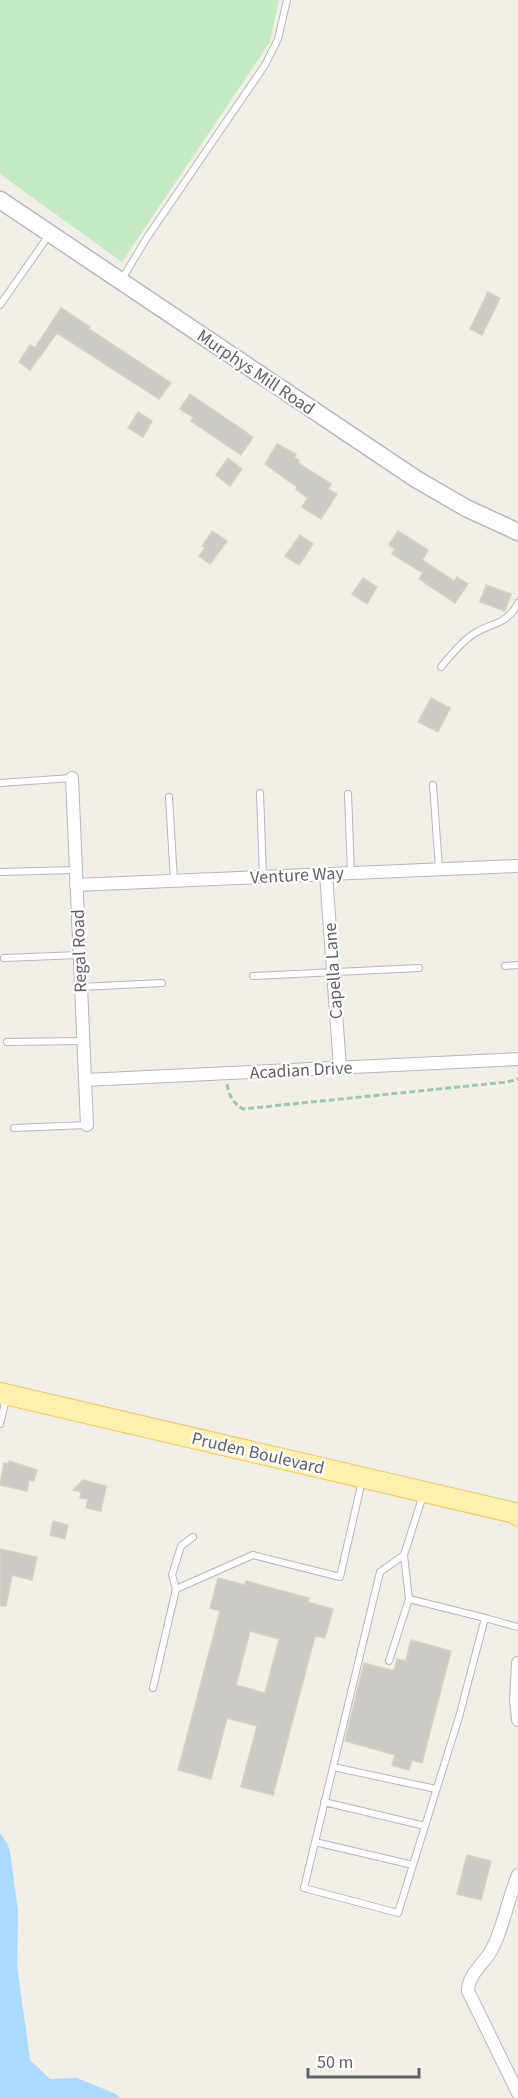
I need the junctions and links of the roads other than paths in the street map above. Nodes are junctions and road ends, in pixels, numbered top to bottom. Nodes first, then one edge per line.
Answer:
1 (286, 0) edge
2 (0, 200) edge
3 (50, 234) junction
4 (120, 281) junction
5 (0, 305) edge
6 (518, 532) edge
7 (518, 603) edge
8 (441, 668) dead end
9 (72, 778) joint
10 (0, 783) edge
11 (433, 785) dead end
12 (260, 793) dead end
13 (348, 794) dead end
14 (169, 797) dead end
15 (518, 866) edge
16 (439, 869) junction
17 (76, 870) junction
18 (0, 872) edge
19 (351, 873) junction
20 (326, 874) junction
21 (263, 877) junction
22 (174, 881) junction
23 (76, 885) junction
24 (79, 955) junction
25 (4, 958) dead end
26 (518, 965) edge
27 (505, 966) dead end
28 (419, 968) dead end
29 (333, 972) junction
30 (253, 976) dead end
31 (162, 983) dead end
32 (81, 987) junction
33 (83, 1041) junction
34 (7, 1042) dead end
35 (518, 1059) edge
36 (340, 1068) junction
37 (85, 1080) junction
38 (87, 1125) joint
39 (14, 1128) dead end
40 (4, 1394) edge
41 (0, 1424) edge
42 (363, 1477) junction
43 (424, 1491) junction
44 (517, 1514) edge
45 (193, 1537) dead end
46 (404, 1555) junction
47 (176, 1589) junction
48 (409, 1599) junction
49 (485, 1618) junction
50 (518, 1627) edge
51 (389, 1661) dead end
52 (518, 1663) edge
53 (153, 1688) dead end
54 (518, 1720) edge
55 (333, 1767) junction
56 (436, 1789) junction
57 (324, 1802) junction
58 (425, 1827) junction
59 (315, 1842) junction
60 (413, 1865) junction
61 (517, 1881) edge
62 (518, 2093) edge

1 - 4 lane
2 - 3 street, Murphys Mill Road
3 - 4 street, Murphys Mill Road
3 - 5 lane
4 - 6 street, Murphys Mill Road
7 - 8 lane
9 - 10 lane
9 - 17 street, Regal Road
11 - 16 lane
12 - 21 lane
13 - 19 lane
14 - 22 lane
15 - 16 street, Venture Way
16 - 19 street, Venture Way
17 - 18 lane
17 - 23 street, Regal Road
19 - 20 street, Venture Way
20 - 21 street, Venture Way
20 - 29 street, Capella Lane
21 - 22 street, Venture Way
22 - 23 street, Venture Way
23 - 24 street, Regal Road
24 - 25 lane
24 - 32 street, Regal Road
26 - 27 lane
28 - 29 lane
29 - 30 lane
29 - 36 street, Capella Lane
31 - 32 lane
32 - 33 street, Regal Road
33 - 34 lane
33 - 37 street, Regal Road
35 - 36 street, Acadian Drive
36 - 37 street, Acadian Drive
37 - 38 street, Regal Road
38 - 39 lane
40 - 41 lane
40 - 42 main road, Pruden Boulevard
42 - 43 main road, Pruden Boulevard
42 - 47 lane
43 - 44 main road, Pruden Boulevard
43 - 46 lane
45 - 47 lane
46 - 48 lane
46 - 55 lane
47 - 53 lane
48 - 49 lane
48 - 51 lane
49 - 50 lane
49 - 56 lane
52 - 54 street
55 - 56 lane
55 - 57 lane
56 - 58 lane
57 - 58 lane
57 - 59 lane
58 - 60 lane
59 - 60 lane
59 - 60 lane
61 - 62 street

